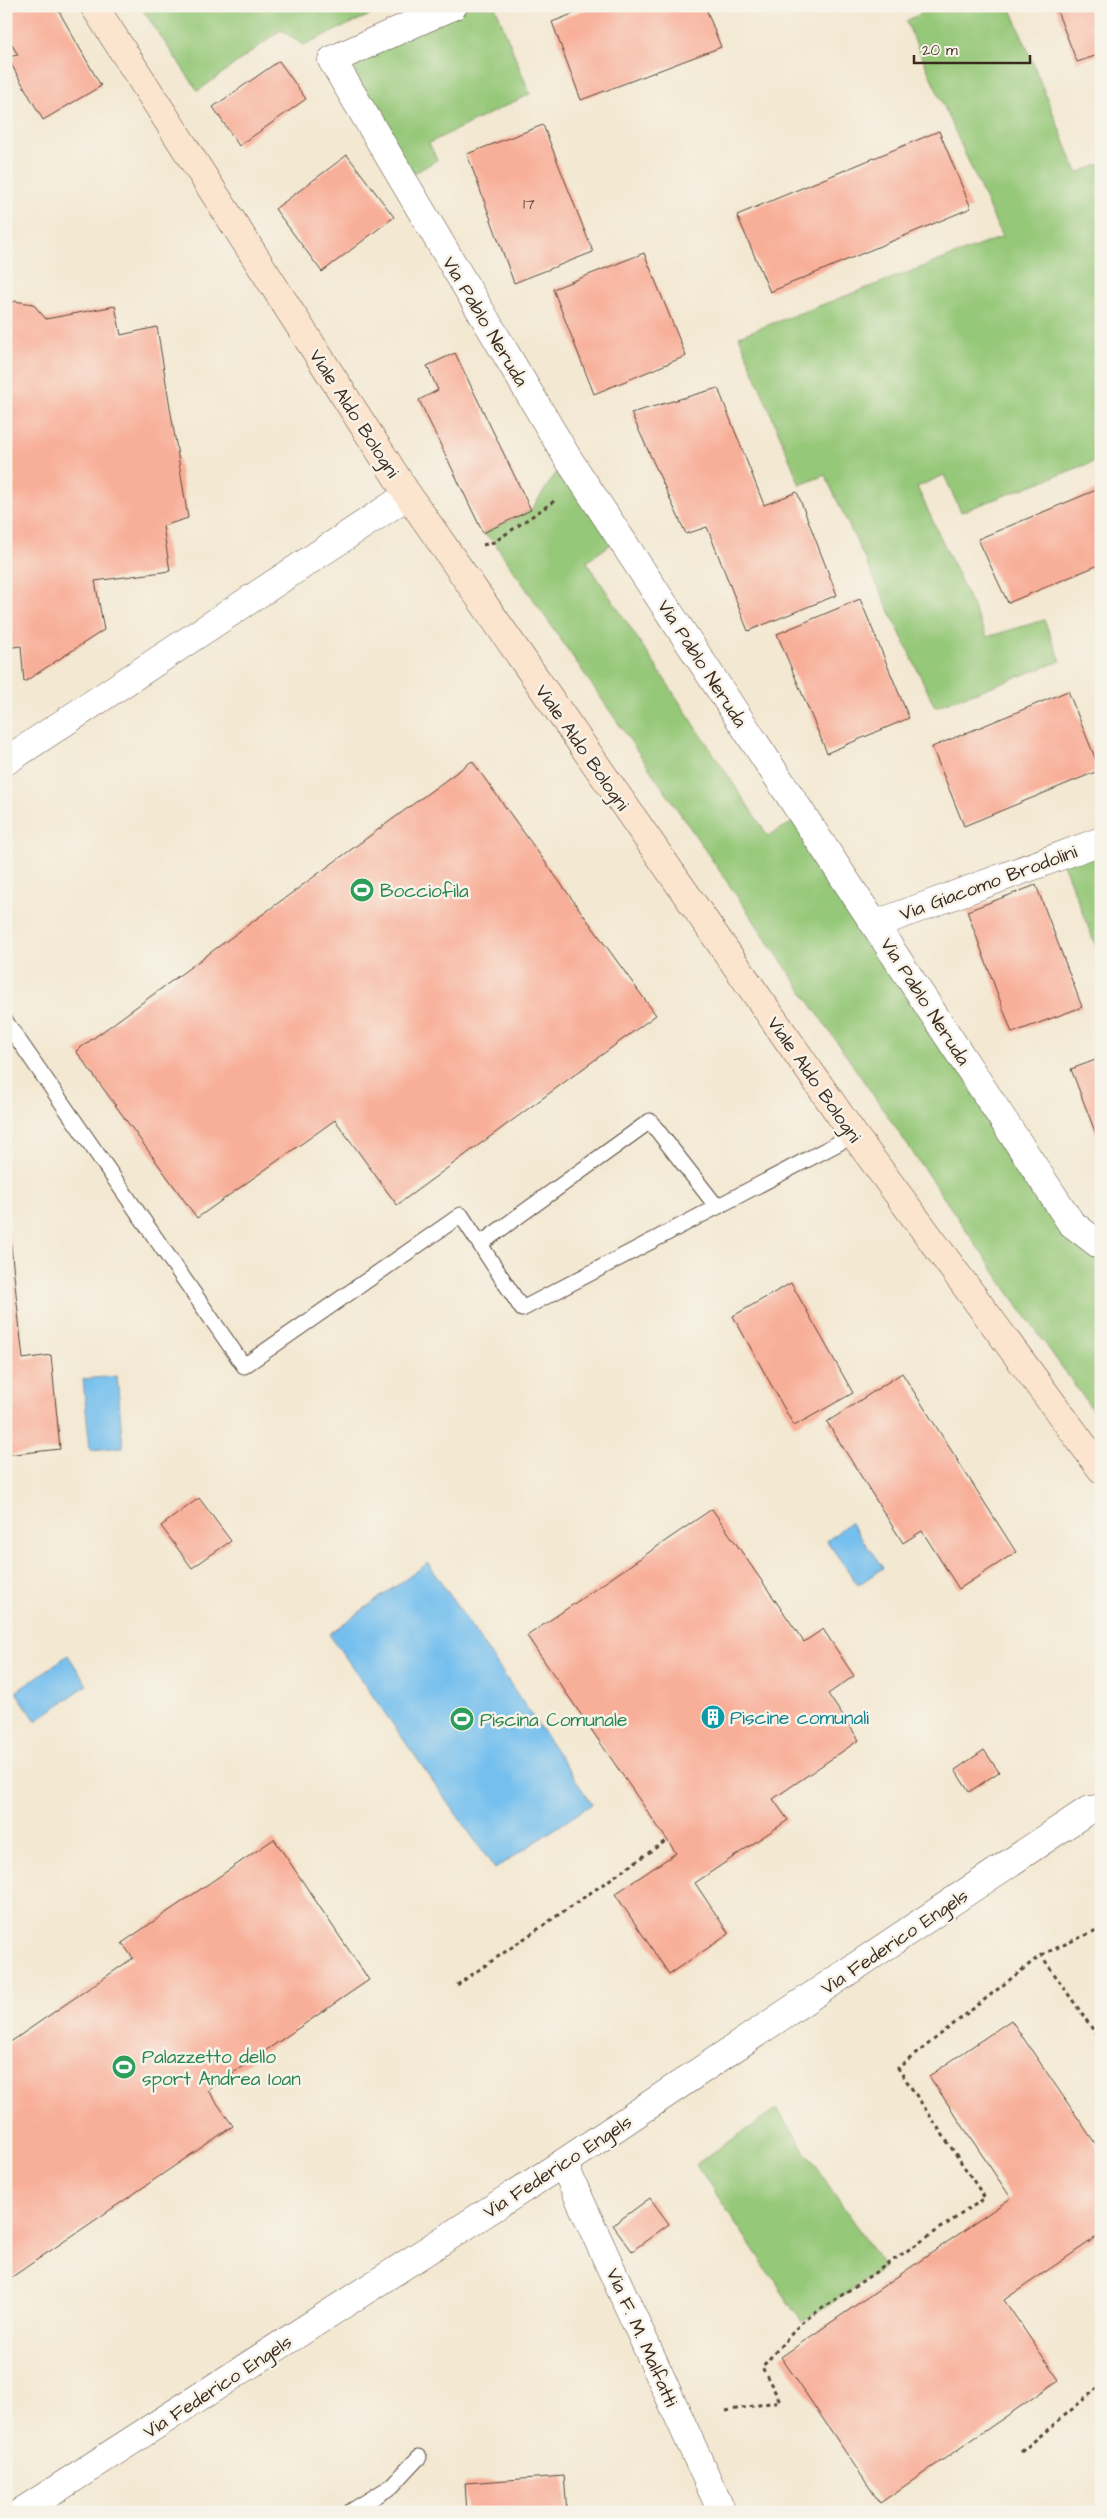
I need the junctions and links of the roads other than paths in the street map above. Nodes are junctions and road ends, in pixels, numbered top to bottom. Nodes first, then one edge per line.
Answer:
1 (94, 6) edge
2 (453, 6) edge
3 (408, 496) junction
4 (6, 762) edge
5 (1101, 841) edge
6 (876, 924) junction
7 (6, 1022) edge
8 (854, 1135) junction
9 (717, 1207) junction
10 (480, 1244) junction
11 (1101, 1246) edge
12 (1101, 1469) edge
13 (1101, 1787) edge
14 (1094, 1810) edge
15 (564, 2163) junction
16 (419, 2457) dead end
17 (21, 2512) edge
18 (350, 2512) edge
19 (722, 2512) edge

1 - 3 main road, Viale Aldo Bologni
2 - 6 street, Via Pablo Neruda
3 - 4 street
3 - 8 main road, Viale Aldo Bologni
5 - 6 street, Via Giacomo Brodolini
6 - 11 street, Via Pablo Neruda
7 - 10 lane
8 - 9 lane
8 - 12 main road, Viale Aldo Bologni
9 - 10 lane
9 - 10 lane
13 - 14 street, Via Federico Engels
14 - 15 street, Via Federico Engels
15 - 17 street, Via Federico Engels
15 - 19 street, Via F. M. Malfatti
16 - 18 lane

